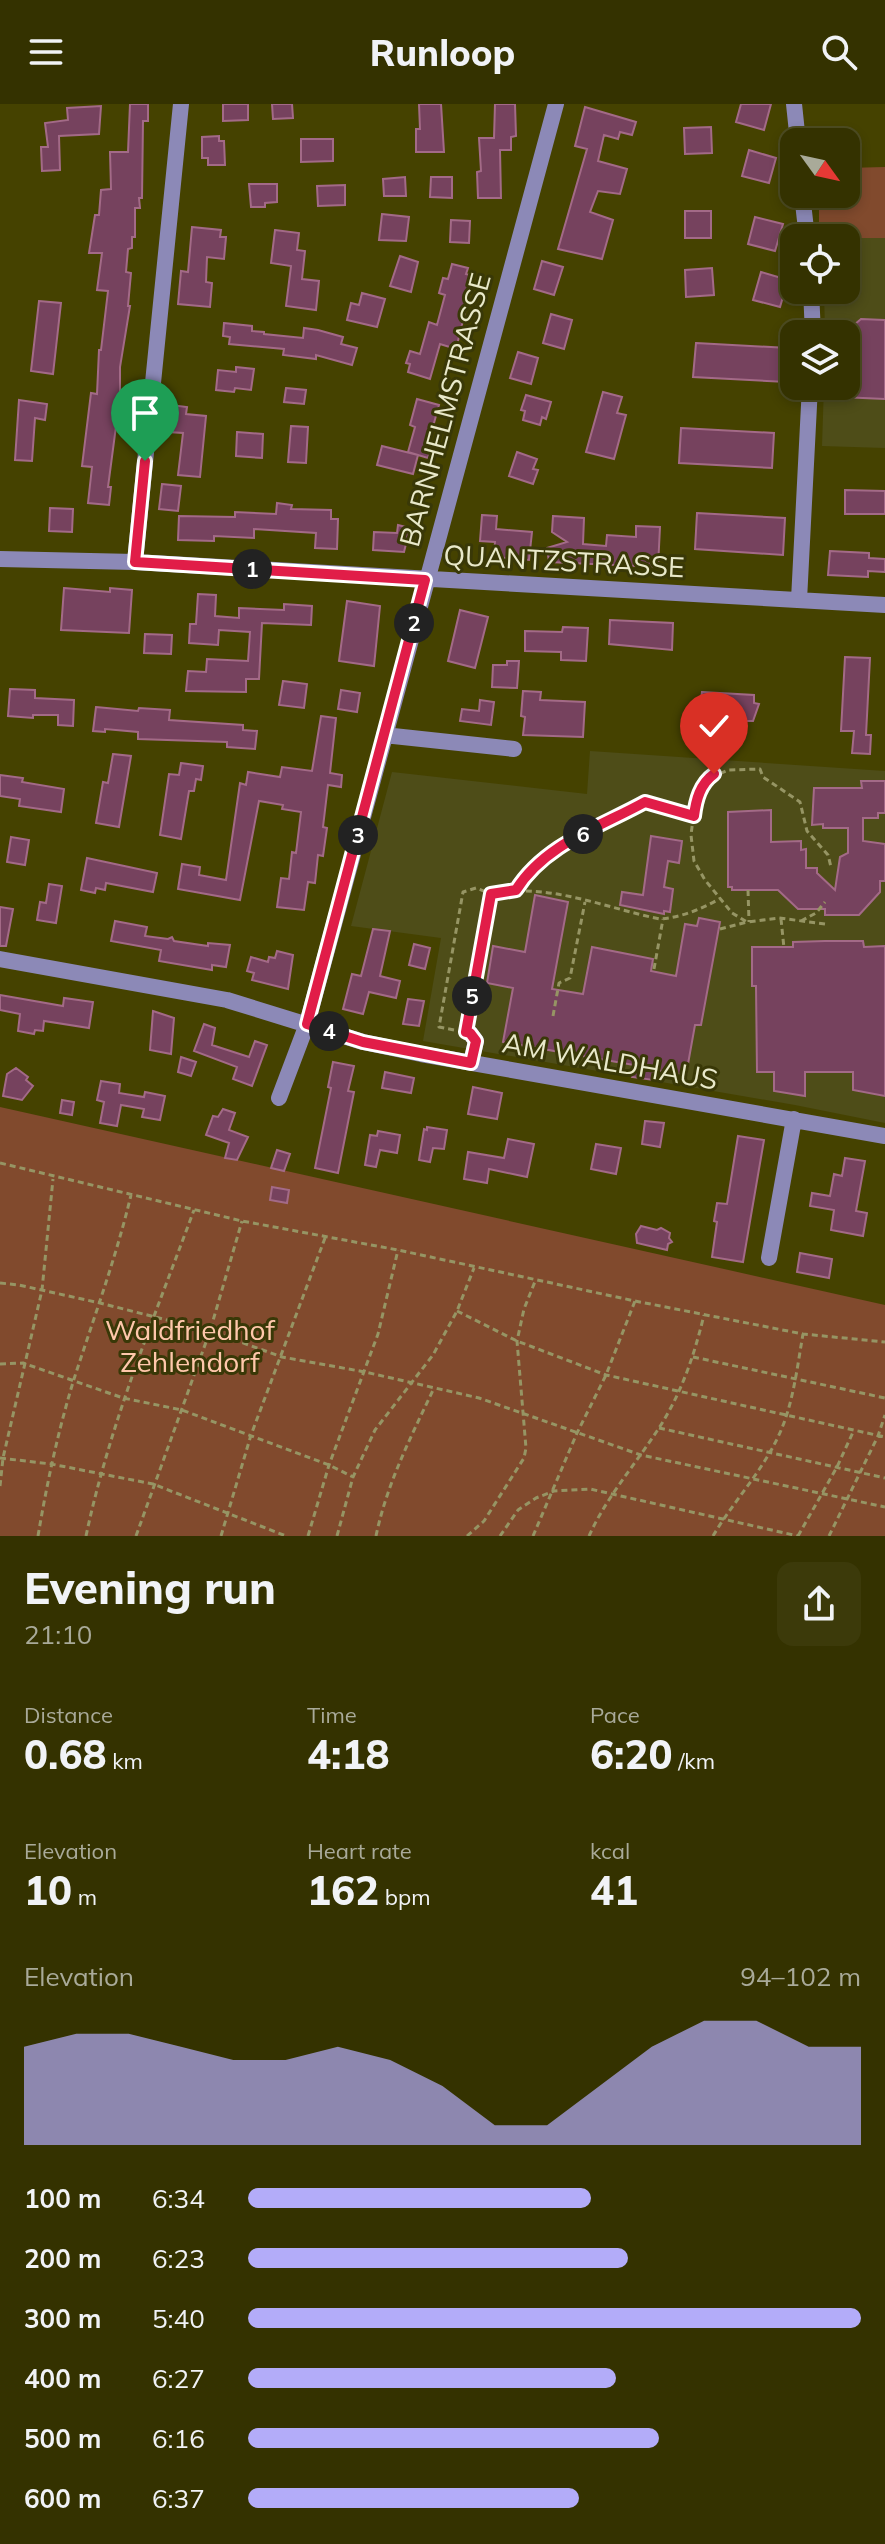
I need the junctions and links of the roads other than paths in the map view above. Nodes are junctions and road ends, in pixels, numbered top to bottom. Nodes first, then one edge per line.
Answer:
1 (181, 104) edge
2 (556, 104) edge
3 (794, 104) edge
4 (797, 128) edge
5 (809, 400) edge
6 (0, 559) edge
7 (135, 562) junction
8 (425, 580) junction
9 (799, 600) junction
10 (885, 605) edge
11 (384, 735) junction
12 (514, 749) dead end
13 (0, 959) edge
14 (307, 1024) junction
15 (468, 1032) road end
16 (471, 1063) junction
17 (279, 1098) dead end
18 (794, 1119) junction
19 (885, 1136) edge
20 (769, 1258) dead end

1 - 7 street
2 - 8 street, BARNHELMSTRASSE
3 - 4 street
5 - 9 street
6 - 7 street, QUANTZSTRASSE
7 - 8 street, QUANTZSTRASSE
8 - 9 street, QUANTZSTRASSE
8 - 11 street, BARNHELMSTRASSE
9 - 10 street, QUANTZSTRASSE
11 - 12 street
11 - 14 street, BARNHELMSTRASSE
13 - 14 street, AM WALDHAUS
14 - 16 street, AM WALDHAUS
14 - 17 street, BARNHELMSTRASSE
15 - 16 street
16 - 18 street, AM WALDHAUS
18 - 19 street, AM WALDHAUS
18 - 20 street

